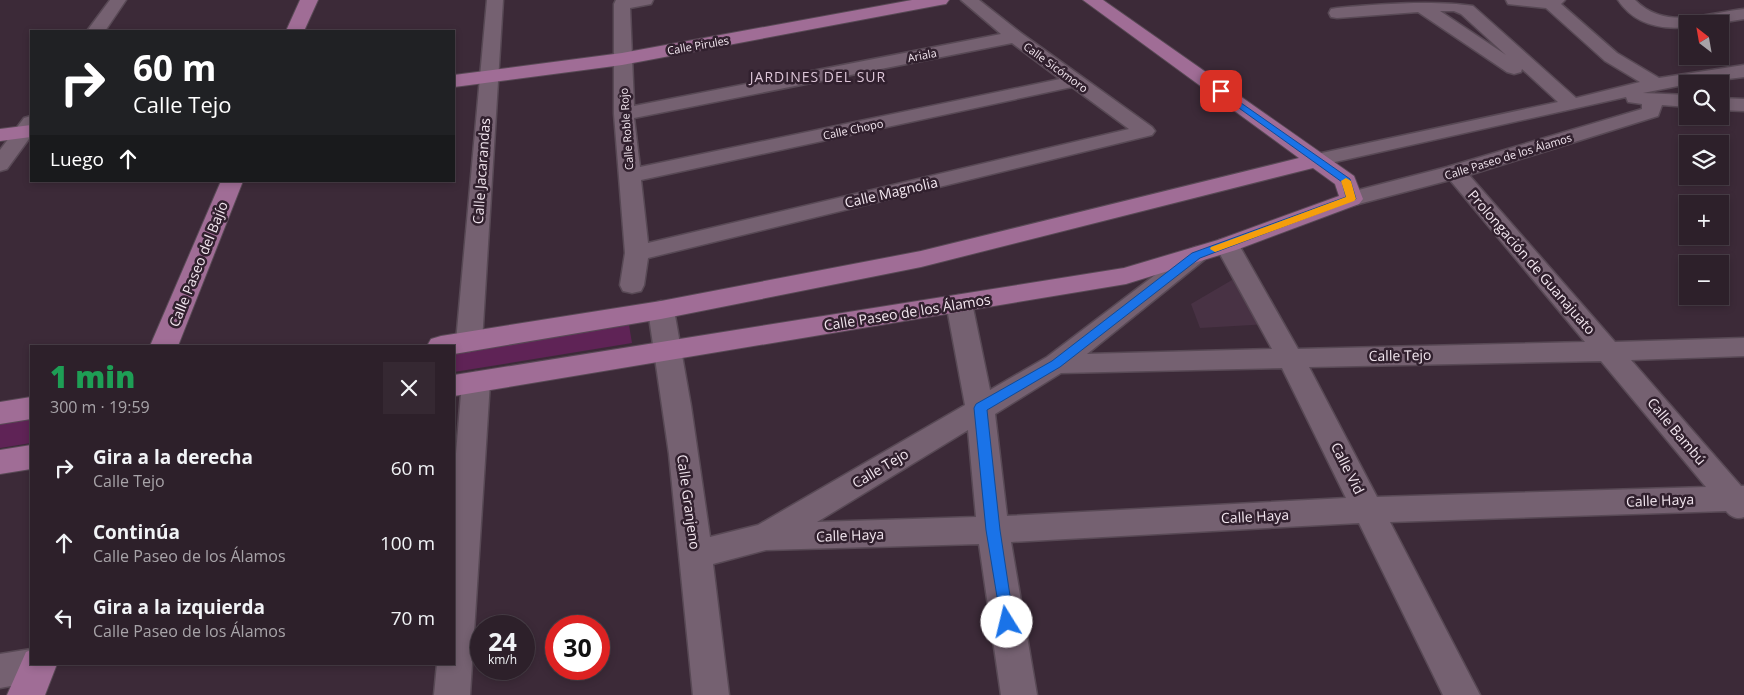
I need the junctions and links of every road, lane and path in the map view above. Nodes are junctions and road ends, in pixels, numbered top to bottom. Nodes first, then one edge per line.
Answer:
1 (118, 0) edge
2 (309, 0) edge
3 (494, 0) edge
4 (645, 0) edge
5 (940, 0) edge
6 (969, 0) edge
7 (1092, 0) edge
8 (1514, 0) edge
9 (1626, 0) edge
10 (1719, 0) edge
11 (1554, 2) edge
12 (622, 4) joint
13 (1532, 4) junction
14 (1421, 6) junction
15 (1337, 13) dead end
16 (1740, 14) edge
17 (97, 30) edge
18 (295, 30) edge
19 (1014, 37) junction
20 (622, 59) junction
21 (1531, 66) junction
22 (1512, 67) junction
23 (1744, 71) edge
24 (487, 78) junction
25 (1076, 81) junction
26 (455, 82) edge
27 (1634, 88) junction
28 (1729, 90) edge
29 (1744, 90) edge
30 (1654, 91) junction
31 (1679, 91) edge
32 (1606, 97) junction
33 (1679, 98) edge
34 (1729, 104) edge
35 (1566, 105) junction
36 (1744, 105) edge
37 (624, 114) junction
38 (29, 129) edge
39 (1145, 131) joint
40 (0, 135) edge
41 (1317, 160) junction
42 (0, 165) edge
43 (1455, 172) junction
44 (629, 176) junction
45 (232, 182) edge
46 (1351, 199) junction
47 (1227, 245) junction
48 (637, 253) junction
49 (1196, 255) junction
50 (632, 285) dead end
51 (959, 303) junction
52 (661, 310) junction
53 (469, 342) junction
54 (164, 345) edge
55 (448, 345) edge
56 (1744, 347) edge
57 (669, 351) junction
58 (1609, 352) junction
59 (1290, 357) junction
60 (1056, 364) junction
61 (465, 384) edge
62 (30, 408) edge
63 (980, 408) junction
64 (0, 413) edge
65 (30, 457) edge
66 (0, 462) edge
67 (1740, 502) edge
68 (1370, 510) junction
69 (993, 530) junction
70 (766, 537) junction
71 (697, 554) junction
72 (457, 575) edge
73 (455, 623) edge
74 (33, 665) edge
75 (38, 665) edge
76 (453, 665) edge
77 (0, 671) edge
78 (26, 695) edge
79 (452, 695) edge
80 (711, 695) edge
81 (1019, 695) edge
82 (1462, 695) edge

1 - 17 street
2 - 18 main road
3 - 24 street, Calle Jacarandas
4 - 12 street
5 - 20 main road, Calle Pirules
6 - 19 street, Calle Sicómoro
7 - 41 main road
8 - 13 street
9 - 16 street
10 - 16 street
11 - 13 street
11 - 30 street
12 - 20 street, Calle Roble Rojo
13 - 27 street
14 - 15 street
14 - 21 street
14 - 22 street
19 - 25 street, Calle Sicómoro
19 - 37 street, Ariala
20 - 24 main road, Calle Pirules
20 - 37 street, Calle Roble Rojo
21 - 22 street
21 - 35 street
22 - 35 street
23 - 30 street
24 - 26 main road, Calle Pirules
24 - 53 street, Calle Jacarandas
25 - 39 street, Calle Sicómoro
25 - 44 street, Calle Chopo
27 - 30 street
27 - 32 street
28 - 29 street
30 - 32 street
30 - 33 street
30 - 43 street, Calle Paseo de los Álamos
31 - 32 street
32 - 35 street
34 - 36 street
35 - 41 street
37 - 44 street, Calle Roble Rojo
38 - 40 main road
38 - 42 street
39 - 48 street, Calle Magnolia
41 - 46 main road
41 - 52 main road
43 - 46 street, Calle Paseo de los Álamos
43 - 58 street, Prolongación de Guanajuato
44 - 48 street, Calle Roble Rojo
45 - 54 main road, Calle Paseo del Bajío
46 - 47 main road, Calle Paseo de los Álamos
47 - 49 main road, Calle Paseo de los Álamos
47 - 59 street, Calle Vid
48 - 50 street
49 - 51 main road, Calle Paseo de los Álamos
49 - 60 street, Calle Tejo
51 - 57 main road, Calle Paseo de los Álamos
51 - 63 street
52 - 53 main road
52 - 57 street, Calle Granjeno
53 - 55 main road
56 - 58 street, Calle Tejo
57 - 61 main road, Calle Paseo de los Álamos
57 - 71 street, Calle Granjeno
58 - 59 street, Calle Tejo
58 - 67 street, Calle Bambú
59 - 60 street, Calle Tejo
59 - 68 street, Calle Vid
60 - 63 street, Calle Tejo
61 - 72 street
62 - 64 main road
63 - 69 street
63 - 70 street, Calle Tejo
65 - 66 main road
67 - 68 street, Calle Haya
68 - 69 street, Calle Haya
68 - 82 street, Calle Vid
69 - 70 street, Calle Haya
69 - 81 street
70 - 71 street, Calle Tejo
71 - 80 street, Calle Granjeno
72 - 73 street
74 - 77 street
75 - 78 main road
76 - 79 street

